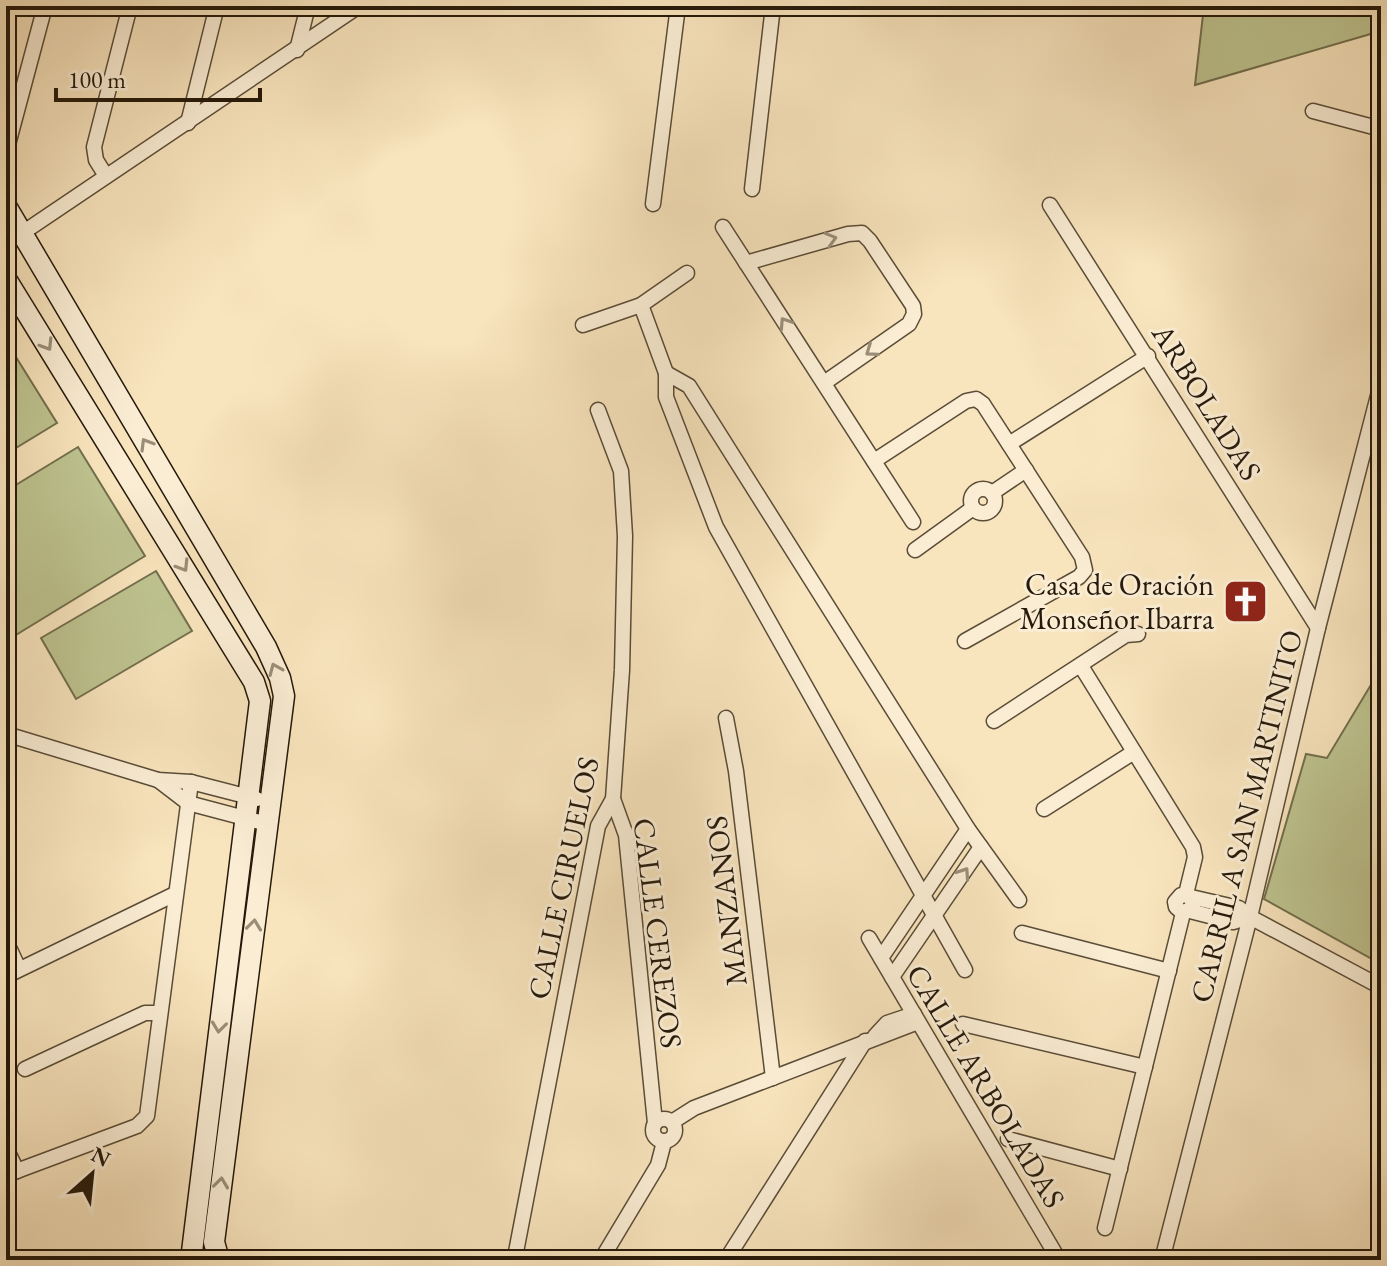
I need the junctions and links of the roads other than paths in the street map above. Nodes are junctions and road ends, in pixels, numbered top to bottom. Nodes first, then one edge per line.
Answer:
1 (45, 6) edge
2 (130, 6) edge
3 (217, 6) edge
4 (308, 6) edge
5 (359, 6) edge
6 (678, 6) edge
7 (773, 6) edge
8 (297, 50) junction
9 (1313, 111) dead end
10 (188, 123) junction
11 (1381, 129) edge
12 (6, 152) edge
13 (106, 176) junction
14 (752, 189) dead end
15 (653, 204) dead end
16 (1050, 205) dead end
17 (6, 206) edge
18 (723, 227) dead end
19 (14, 239) edge
20 (746, 263) junction
21 (687, 273) dead end
22 (6, 279) edge
23 (641, 305) junction
24 (583, 325) dead end
25 (1148, 356) junction
26 (666, 373) junction
27 (824, 383) junction
28 (1381, 384) edge
29 (598, 410) dead end
30 (1009, 444) junction
31 (874, 461) junction
32 (161, 470) junction
33 (1026, 470) junction
34 (134, 487) junction
35 (913, 522) dead end
36 (915, 550) dead end
37 (1318, 628) junction
38 (1138, 634) dead end
39 (965, 641) dead end
40 (1081, 666) junction
41 (726, 718) dead end
42 (994, 721) dead end
43 (6, 734) edge
44 (1134, 752) junction
45 (158, 780) junction
46 (191, 782) junction
47 (249, 797) junction
48 (613, 799) junction
49 (188, 803) junction
50 (271, 803) junction
51 (1044, 809) dead end
52 (245, 818) junction
53 (267, 824) junction
54 (968, 829) junction
55 (981, 847) junction
56 (175, 894) junction
57 (923, 897) junction
58 (1019, 900) dead end
59 (1187, 904) junction
60 (934, 917) junction
61 (1250, 917) junction
62 (1022, 933) dead end
63 (869, 938) dead end
64 (6, 941) edge
65 (881, 958) junction
66 (965, 970) dead end
67 (1169, 971) junction
68 (13, 972) edge
69 (892, 977) junction
70 (1381, 987) edge
71 (160, 1013) junction
72 (916, 1018) junction
73 (963, 1024) dead end
74 (870, 1039) junction
75 (1145, 1067) junction
76 (25, 1069) dead end
77 (773, 1078) junction
78 (672, 1122) junction
79 (655, 1123) junction
80 (1008, 1139) dead end
81 (664, 1142) junction
82 (6, 1148) edge
83 (1120, 1169) junction
84 (12, 1173) edge
85 (1105, 1228) dead end
86 (191, 1260) edge
87 (219, 1260) edge
88 (520, 1260) edge
89 (601, 1260) edge
90 (726, 1260) edge
91 (1059, 1260) edge
92 (1162, 1260) edge

1 - 12 street
2 - 13 street
3 - 10 street
4 - 8 street
5 - 8 street
6 - 15 street
7 - 14 street
8 - 10 street
9 - 11 street
10 - 13 street
13 - 19 street
16 - 25 street, ARBOLADAS
17 - 19 street
18 - 20 street
32 -> 19 street
27 -> 20 street
20 -> 27 street
21 - 23 street
22 -> 34 street
23 - 24 street
23 - 26 street
25 - 30 street
25 - 37 street, ARBOLADAS
26 - 54 street
26 - 57 street
27 - 31 street
28 - 37 street, CARRIL A SAN MARTINITO
29 - 48 street, CALLE CIRUELOS
30 - 31 street
30 - 33 street
31 - 35 street
32 - 34 street
50 -> 32 street
33 - 36 street
33 - 39 street
34 -> 47 street
37 - 61 street, CARRIL A SAN MARTINITO
38 - 40 street
40 - 42 street
40 - 44 street
41 - 77 street, MANZANOS
43 - 45 street
44 - 51 street
44 - 59 street
45 - 46 street
45 - 49 street
46 - 47 street
46 - 49 street
47 - 50 street
47 - 52 street
48 - 79 street, CALLE CEREZOS
48 - 88 street, CALLE CIRUELOS
49 - 52 street
49 - 56 street
50 - 53 street
52 - 53 street
52 -> 86 street
87 -> 53 street
54 - 55 street
54 - 57 street
55 - 58 street
60 -> 55 street
56 - 68 street
56 - 71 street
57 - 60 street
57 - 65 street
59 - 61 street
59 - 67 street
60 - 66 street
60 - 69 street
61 - 70 street
61 - 92 street, CARRIL A SAN MARTINITO
62 - 67 street
63 - 65 street, CALLE ARBOLADAS
64 - 68 street
65 - 69 street, CALLE ARBOLADAS
67 - 75 street
69 - 72 street, CALLE ARBOLADAS
71 - 76 street
71 - 84 street
72 - 74 street
72 - 91 street, CALLE ARBOLADAS
73 - 75 street
74 - 77 street
74 - 90 street
75 - 83 street
77 - 78 street
78 - 79 street
78 - 81 street
79 - 81 street
80 - 83 street
81 - 89 street
82 - 84 street
83 - 85 street

